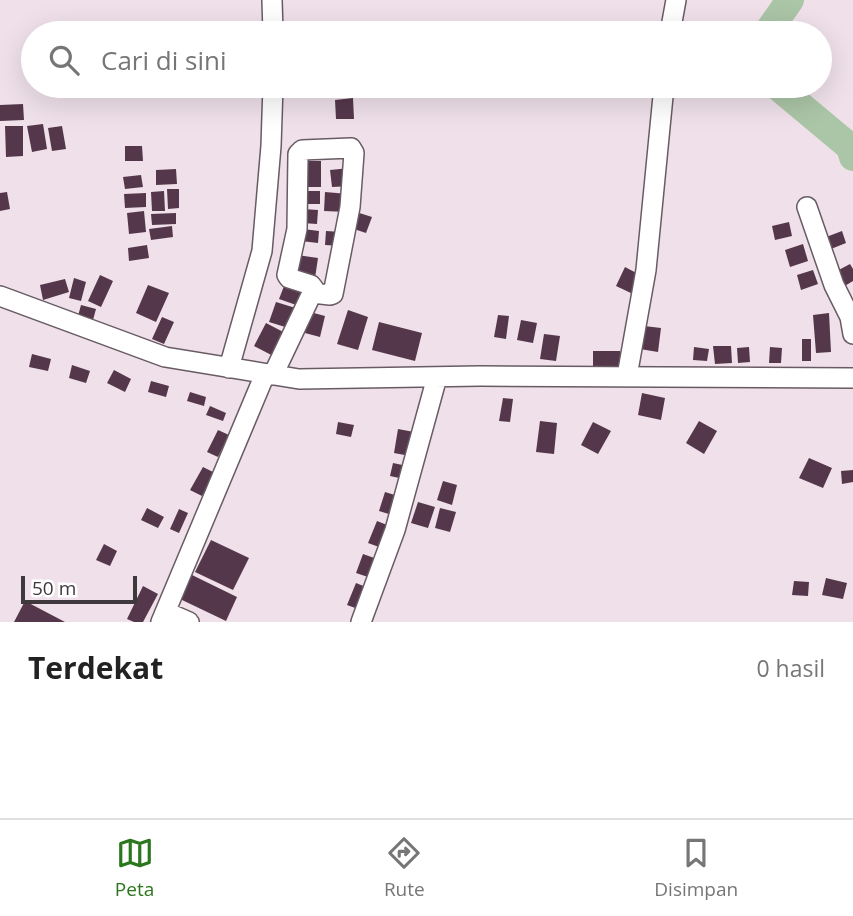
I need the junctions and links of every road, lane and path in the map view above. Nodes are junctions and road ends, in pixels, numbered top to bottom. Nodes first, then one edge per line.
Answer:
1 (272, 0) edge
2 (676, 0) edge
3 (273, 21) edge
4 (672, 21) edge
5 (273, 98) edge
6 (663, 98) edge
7 (807, 207) dead end
8 (312, 293) junction
9 (0, 296) edge
10 (853, 334) edge
11 (229, 368) junction
12 (269, 374) junction
13 (627, 376) junction
14 (437, 377) junction
15 (853, 378) edge
16 (164, 617) edge
17 (189, 622) edge
18 (361, 622) edge

1 - 3 street
2 - 4 street
5 - 11 street
6 - 13 street
7 - 10 street
8 - 8 street
8 - 12 street
9 - 11 street
11 - 12 street
12 - 14 street
12 - 16 street
13 - 14 street
13 - 15 street
14 - 18 street
16 - 17 street

